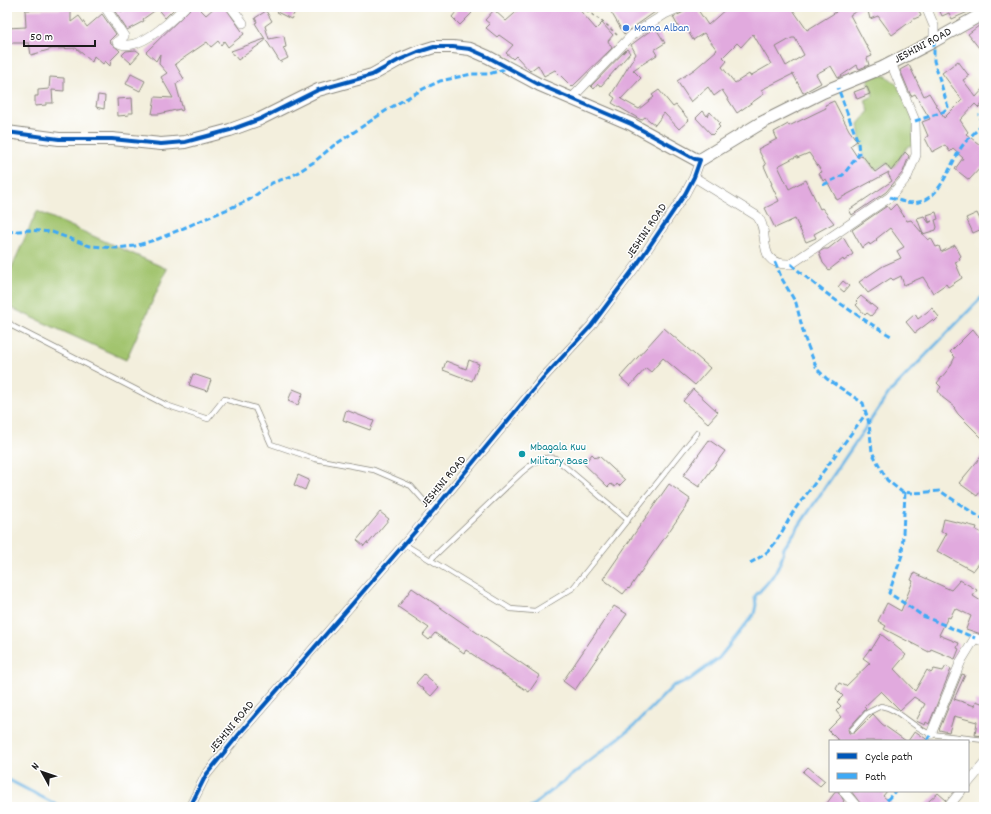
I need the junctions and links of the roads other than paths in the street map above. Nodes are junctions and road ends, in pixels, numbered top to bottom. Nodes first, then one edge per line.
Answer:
1 (105, 7) edge
2 (185, 7) edge
3 (230, 7) edge
4 (681, 7) edge
5 (926, 7) edge
6 (984, 13) edge
7 (243, 23) dead end
8 (934, 41) junction
9 (891, 63) junction
10 (571, 98) junction
11 (7, 132) edge
12 (700, 160) junction
13 (694, 177) junction
14 (7, 321) edge
15 (697, 433) dead end
16 (432, 511) junction
17 (628, 520) junction
18 (404, 544) junction
19 (430, 560) junction
20 (984, 642) edge
21 (852, 730) dead end
22 (931, 734) junction
23 (984, 740) edge
24 (984, 764) edge
25 (969, 782) edge
26 (844, 792) edge
27 (960, 792) edge
28 (192, 807) edge
29 (856, 807) edge
30 (948, 807) edge

1 - 2 street
3 - 7 street
4 - 10 street
5 - 8 street
6 - 8 street, JESHINI ROAD
8 - 9 street, JESHINI ROAD
9 - 12 street, JESHINI ROAD
9 - 13 street
10 - 11 street
10 - 12 street
12 - 13 street, JESHINI ROAD
13 - 16 street, JESHINI ROAD
14 - 16 lane
15 - 17 lane
16 - 18 street, JESHINI ROAD
17 - 19 lane
17 - 19 lane
18 - 19 lane
18 - 28 street, JESHINI ROAD
20 - 22 street
21 - 22 lane
22 - 23 lane
24 - 25 street
26 - 29 street
27 - 30 street

